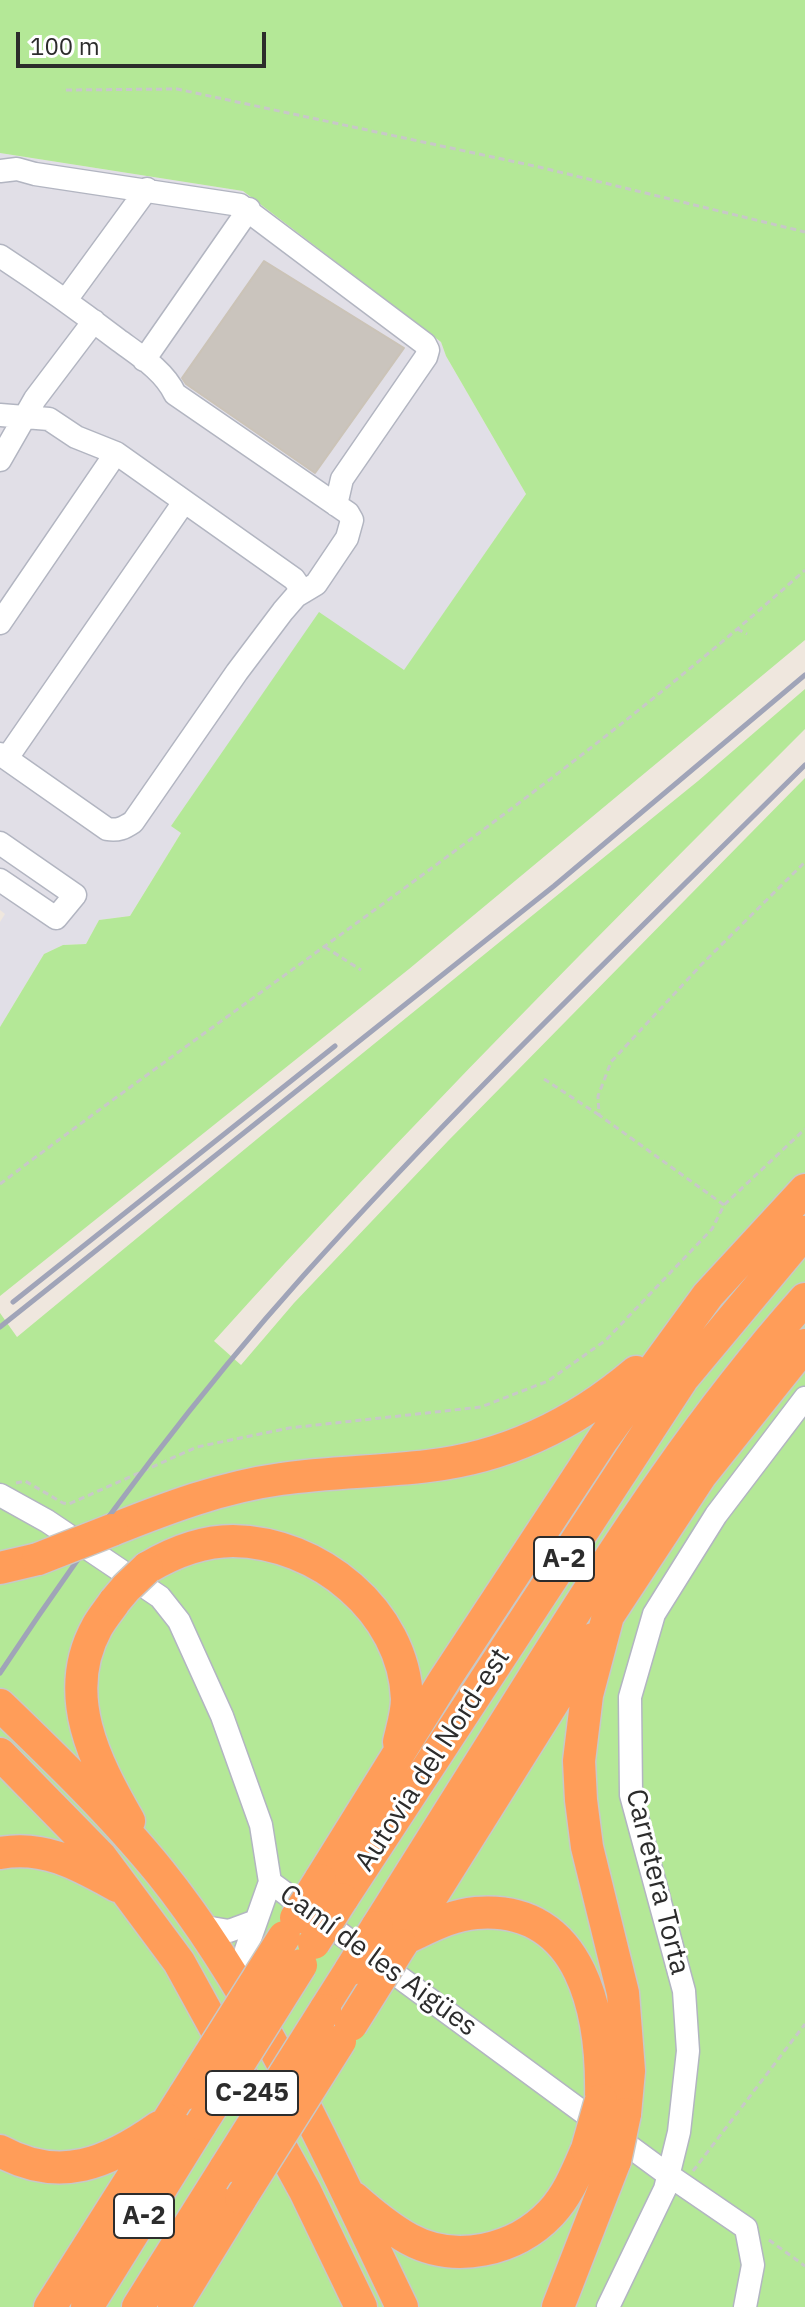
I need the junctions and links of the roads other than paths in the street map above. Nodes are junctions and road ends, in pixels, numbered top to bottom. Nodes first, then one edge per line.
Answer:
1 (0, 171) edge
2 (147, 189) junction
3 (249, 209) junction
4 (0, 256) edge
5 (66, 300) junction
6 (94, 321) junction
7 (144, 360) junction
8 (0, 415) edge
9 (25, 417) junction
10 (116, 453) junction
11 (0, 460) edge
12 (184, 502) junction
13 (336, 505) junction
14 (303, 592) junction
15 (0, 623) edge
16 (3, 756) edge
17 (0, 843) edge
18 (0, 880) edge
19 (805, 1190) edge
20 (805, 1232) edge
21 (805, 1299) edge
22 (672, 1342) junction
23 (805, 1345) edge
24 (805, 1398) edge
25 (1, 1495) edge
26 (0, 1568) edge
27 (608, 1616) junction
28 (0, 1705) edge
29 (0, 1754) edge
30 (394, 1759) junction
31 (0, 1853) edge
32 (159, 1872) junction
33 (270, 1882) junction
34 (124, 1890) junction
35 (331, 1890) junction
36 (256, 1921) junction
37 (199, 1926) junction
38 (395, 1937) junction
39 (299, 1941) junction
40 (240, 1989) junction
41 (339, 2025) junction
42 (613, 2107) junction
43 (177, 2108) junction
44 (0, 2151) edge
45 (601, 2155) junction
46 (675, 2179) junction
47 (347, 2193) junction
48 (50, 2307) edge
49 (87, 2307) edge
50 (138, 2307) edge
51 (174, 2307) edge
52 (361, 2307) edge
53 (402, 2307) edge
54 (558, 2307) edge
55 (608, 2307) edge
56 (745, 2307) edge

1 - 2 street
2 - 3 street
2 - 5 street
3 - 7 street
3 - 13 street
4 - 5 street
5 - 6 street
6 - 7 street
6 - 9 street
7 - 13 street
8 - 9 street
9 - 10 street
9 - 11 street
10 - 12 street
10 - 15 street
12 - 14 street
12 - 16 street
13 - 14 street
14 - 16 street
17 - 18 street
19 - 22 highway
20 - 35 highway, Autovia del Nord-est / A-2
21 - 38 highway, Autovia del Nord-est / A-2
22 - 26 highway, bridge
22 - 30 highway
23 - 27 highway
24 - 46 street, Carretera Torta
25 - 33 street, Camí de les Aigües
27 - 38 highway
27 - 42 highway
28 - 32 highway, C-245
29 - 34 highway, C-245
30 - 32 highway, bridge
30 - 35 highway
31 - 34 highway
32 - 37 highway, C-245
33 - 36 street
33 - 46 street, Camí de les Aigües
34 - 52 highway, C-245
35 - 39 highway, Autovia del Nord-est / A-2, bridge
36 - 37 street
36 - 40 street
37 - 40 highway, C-245
38 - 41 highway, bridge
38 - 41 highway, Autovia del Nord-est / A-2, bridge
38 - 42 highway
39 - 43 highway, bridge
39 - 49 highway, Autovia del Nord-est / A-2, bridge
40 - 47 highway, C-245
41 - 50 highway, Autovia del Nord-est / A-2, bridge
41 - 51 highway, bridge
42 - 45 highway, bridge
43 - 44 highway
43 - 48 highway
45 - 47 highway
45 - 54 highway
46 - 55 street, Carretera Torta
46 - 56 street, Camí de les Aigües
47 - 53 highway, C-245

